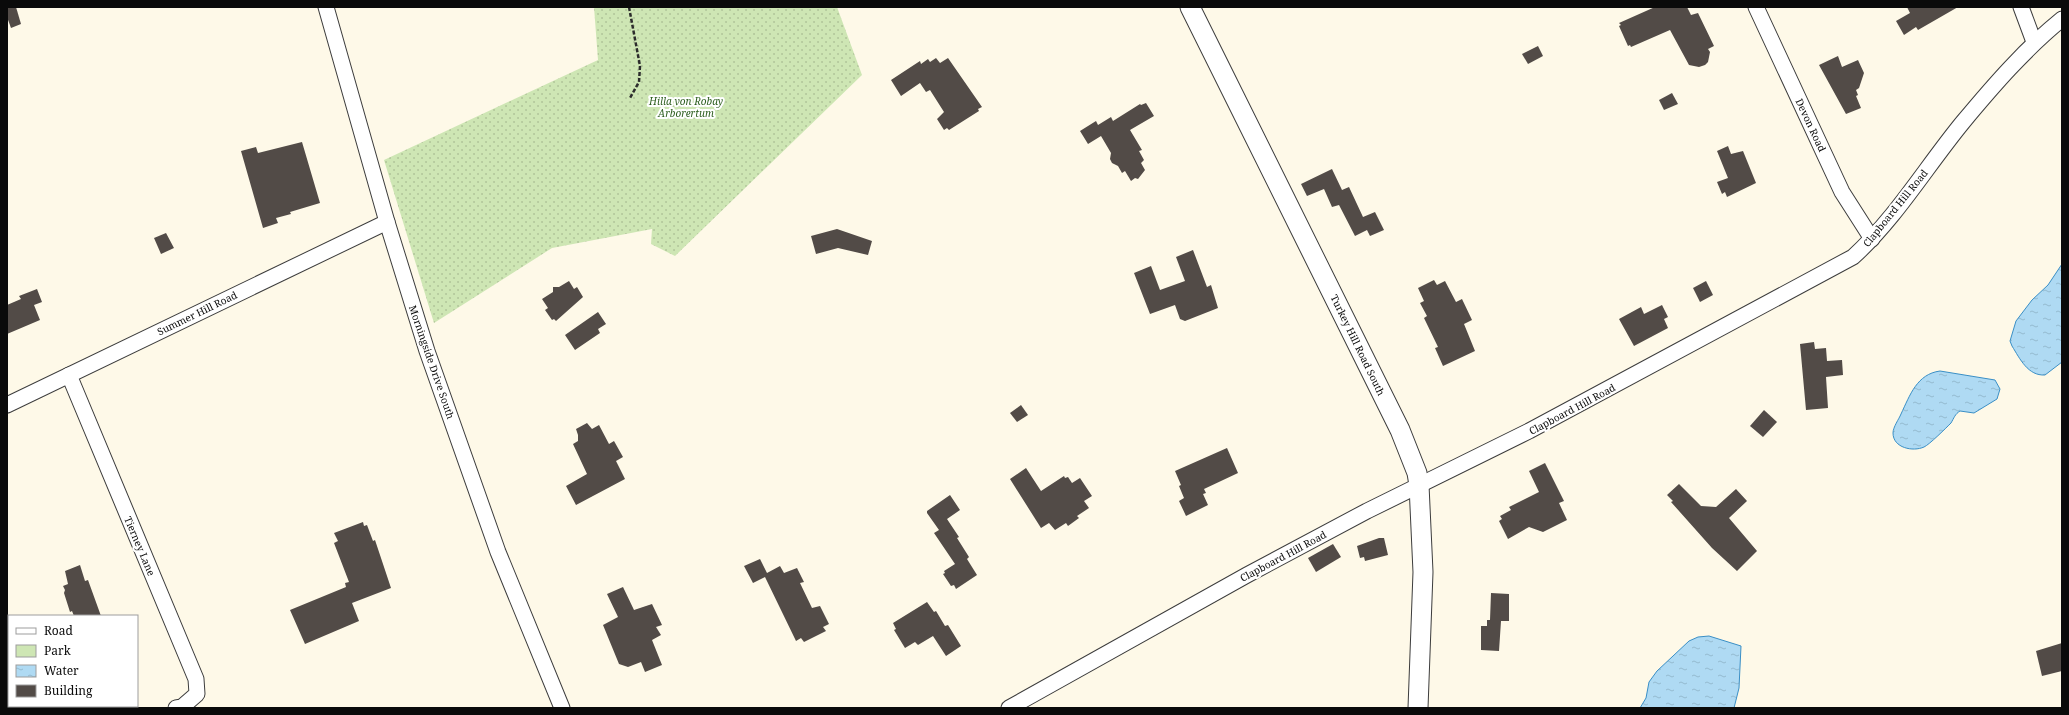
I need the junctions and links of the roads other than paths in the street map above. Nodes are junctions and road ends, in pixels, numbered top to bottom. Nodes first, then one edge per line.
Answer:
1 (326, 7) edge
2 (1190, 7) edge
3 (1756, 7) edge
4 (2021, 7) edge
5 (2062, 19) edge
6 (2034, 42) junction
7 (387, 222) junction
8 (1872, 239) junction
9 (69, 375) junction
10 (7, 405) edge
11 (1419, 485) junction
12 (176, 708) edge
13 (562, 708) edge
14 (1009, 708) edge
15 (1418, 708) edge

1 - 7 street, Morningside Drive South
2 - 11 street, Turkey Hill Road South
3 - 8 street, Devon Road
4 - 6 street
5 - 6 street, Clapboard Hill Road
6 - 8 street, Clapboard Hill Road
7 - 9 street, Summer Hill Road
7 - 13 street, Morningside Drive South
8 - 11 street, Clapboard Hill Road
9 - 10 street, Summer Hill Road
9 - 12 street, Tierney Lane
11 - 14 street, Clapboard Hill Road
11 - 15 street, Turkey Hill Road South

